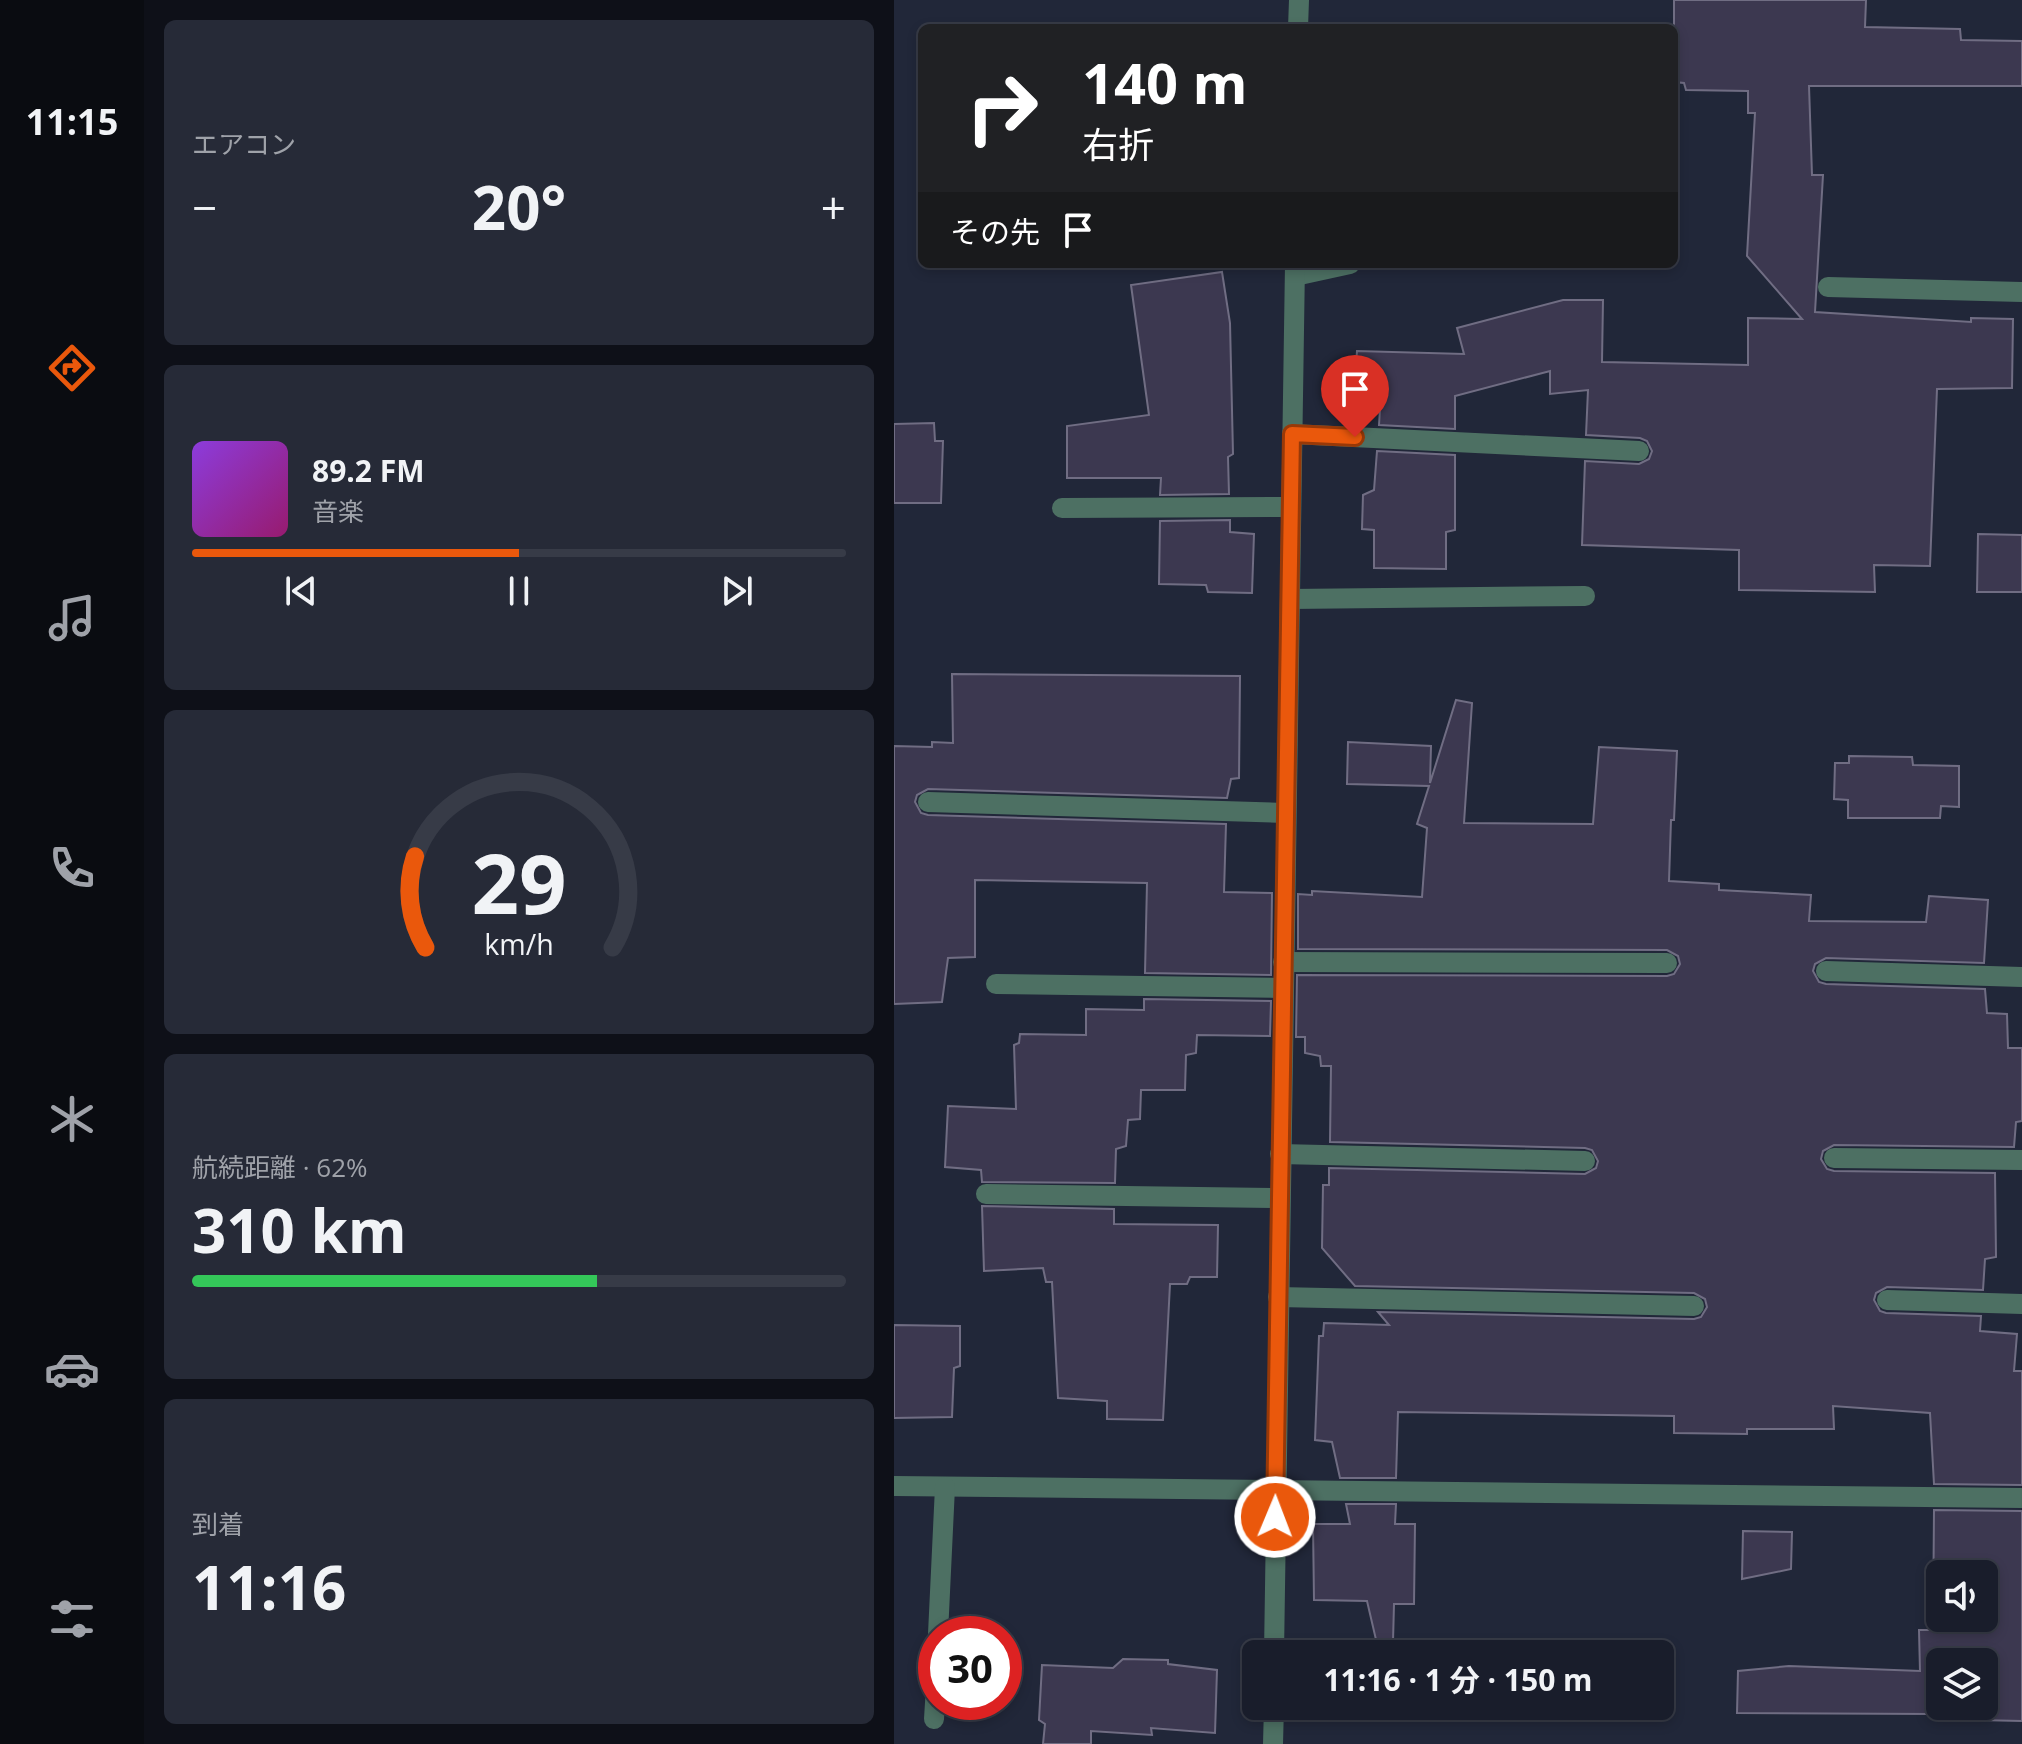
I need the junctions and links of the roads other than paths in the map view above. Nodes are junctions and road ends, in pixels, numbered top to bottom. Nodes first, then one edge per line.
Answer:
1 (1299, 0) edge
2 (1298, 24) edge
3 (1295, 270) edge
4 (1828, 287) dead end
5 (2022, 292) edge
6 (1292, 434) junction
7 (1639, 451) dead end
8 (1290, 507) junction
9 (1062, 508) dead end
10 (1585, 596) dead end
11 (1290, 599) junction
12 (928, 802) dead end
13 (1285, 813) junction
14 (1283, 962) junction
15 (1667, 963) dead end
16 (1826, 971) dead end
17 (2022, 977) edge
18 (996, 984) dead end
19 (1283, 988) junction
20 (1280, 1154) junction
21 (1834, 1158) dead end
22 (2022, 1160) edge
23 (1585, 1161) dead end
24 (986, 1194) dead end
25 (1279, 1198) junction
26 (1278, 1297) junction
27 (1887, 1300) dead end
28 (2022, 1304) edge
29 (1694, 1306) dead end
30 (894, 1486) edge
31 (945, 1487) junction
32 (1275, 1490) junction
33 (2022, 1498) edge
34 (939, 1616) edge
35 (1274, 1640) edge
36 (1274, 1720) edge
37 (1273, 1744) edge

1 - 2 street
3 - 6 street
4 - 5 street
6 - 7 street
6 - 8 street
8 - 9 street
8 - 11 street
10 - 11 street
11 - 13 street
12 - 13 street
13 - 14 street
14 - 15 street
14 - 19 street
16 - 17 street
18 - 19 street
19 - 20 street
20 - 23 street
20 - 25 street
21 - 22 street
24 - 25 street
25 - 26 street
26 - 29 street
26 - 32 street
27 - 28 street
30 - 31 street
31 - 32 street
31 - 34 street
32 - 33 street
32 - 35 street
36 - 37 street

